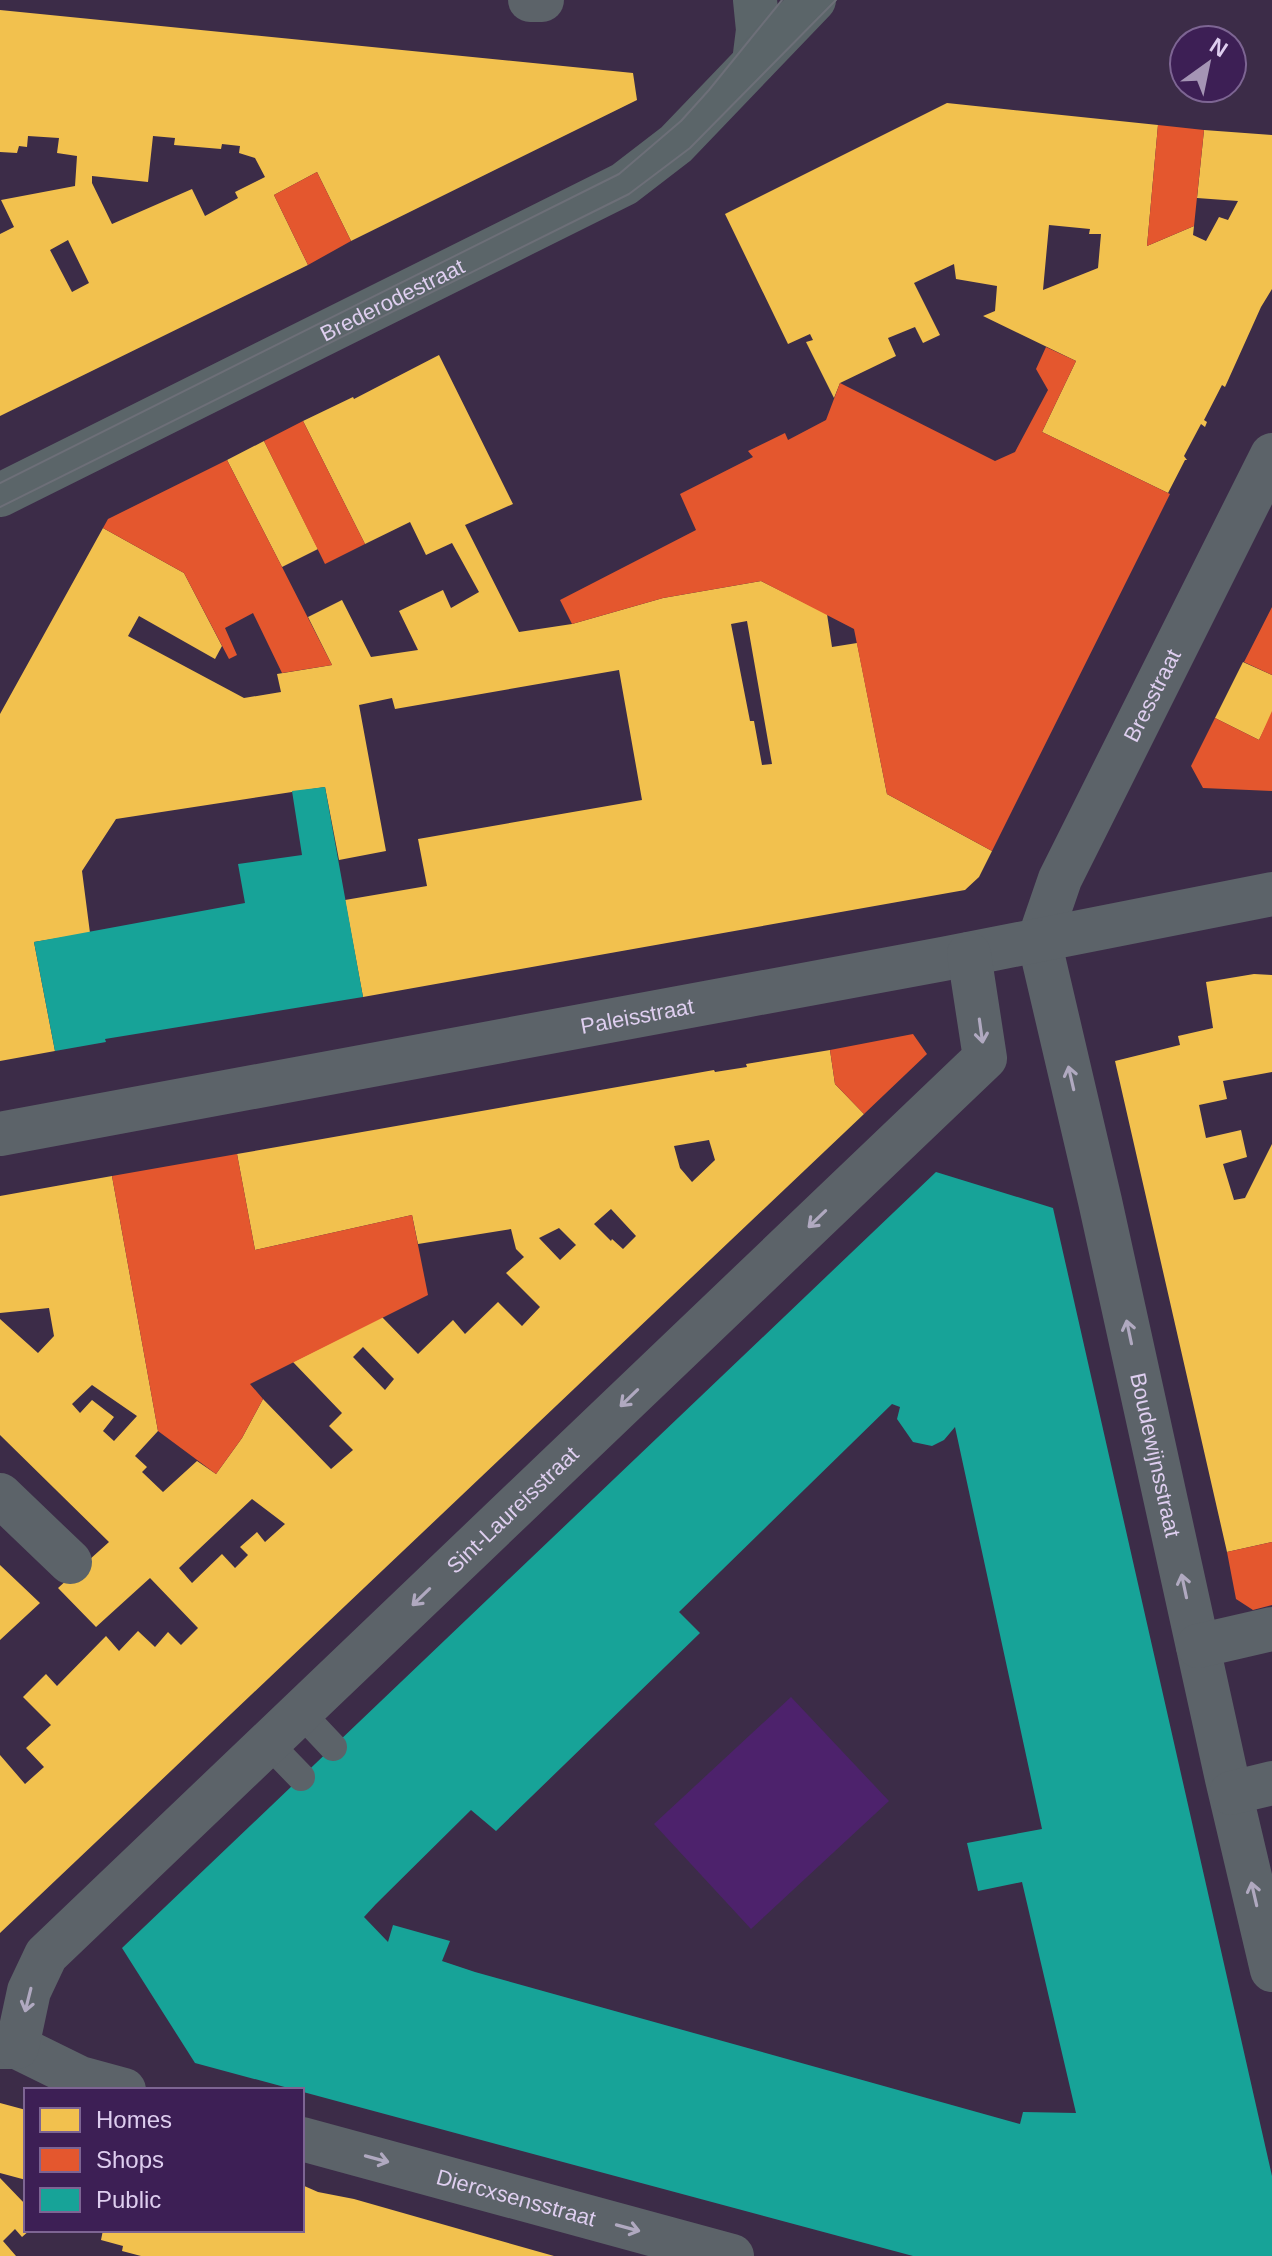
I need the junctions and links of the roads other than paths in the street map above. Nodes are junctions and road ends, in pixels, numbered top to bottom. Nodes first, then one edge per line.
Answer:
1 (530, 0) edge
2 (542, 0) edge
3 (755, 0) edge
4 (814, 0) edge
5 (754, 62) junction
6 (1272, 455) edge
7 (0, 495) edge
8 (1272, 894) edge
9 (1039, 940) junction
10 (969, 954) junction
11 (0, 1134) edge
12 (0, 1495) edge
13 (70, 1562) dead end
14 (1272, 1629) edge
15 (1198, 1646) junction
16 (300, 1712) junction
17 (268, 1743) junction
18 (333, 1747) dead end
19 (301, 1777) dead end
20 (1251, 1788) edge
21 (1272, 1970) edge
22 (8, 2047) edge
23 (117, 2088) edge
24 (304, 2140) edge
25 (732, 2256) edge

1 - 2 street
3 - 5 street
4 - 5 street, Brederodestraat
5 - 7 street, Brederodestraat
6 - 9 street, Bresstraat
8 - 9 street, Paleisstraat
9 - 10 street, Paleisstraat
15 -> 9 street, Boudewijnsstraat
10 - 11 street, Paleisstraat
10 -> 16 street, Sint-Laureisstraat
12 - 13 street
14 - 15 street
15 - 20 street, Boudewijnsstraat
16 - 17 street, Sint-Laureisstraat
16 - 18 lane
17 - 19 lane
17 -> 22 street, Sint-Laureisstraat
21 -> 20 street, Boudewijnsstraat
22 - 23 street
24 -> 25 street, Diercxsensstraat

